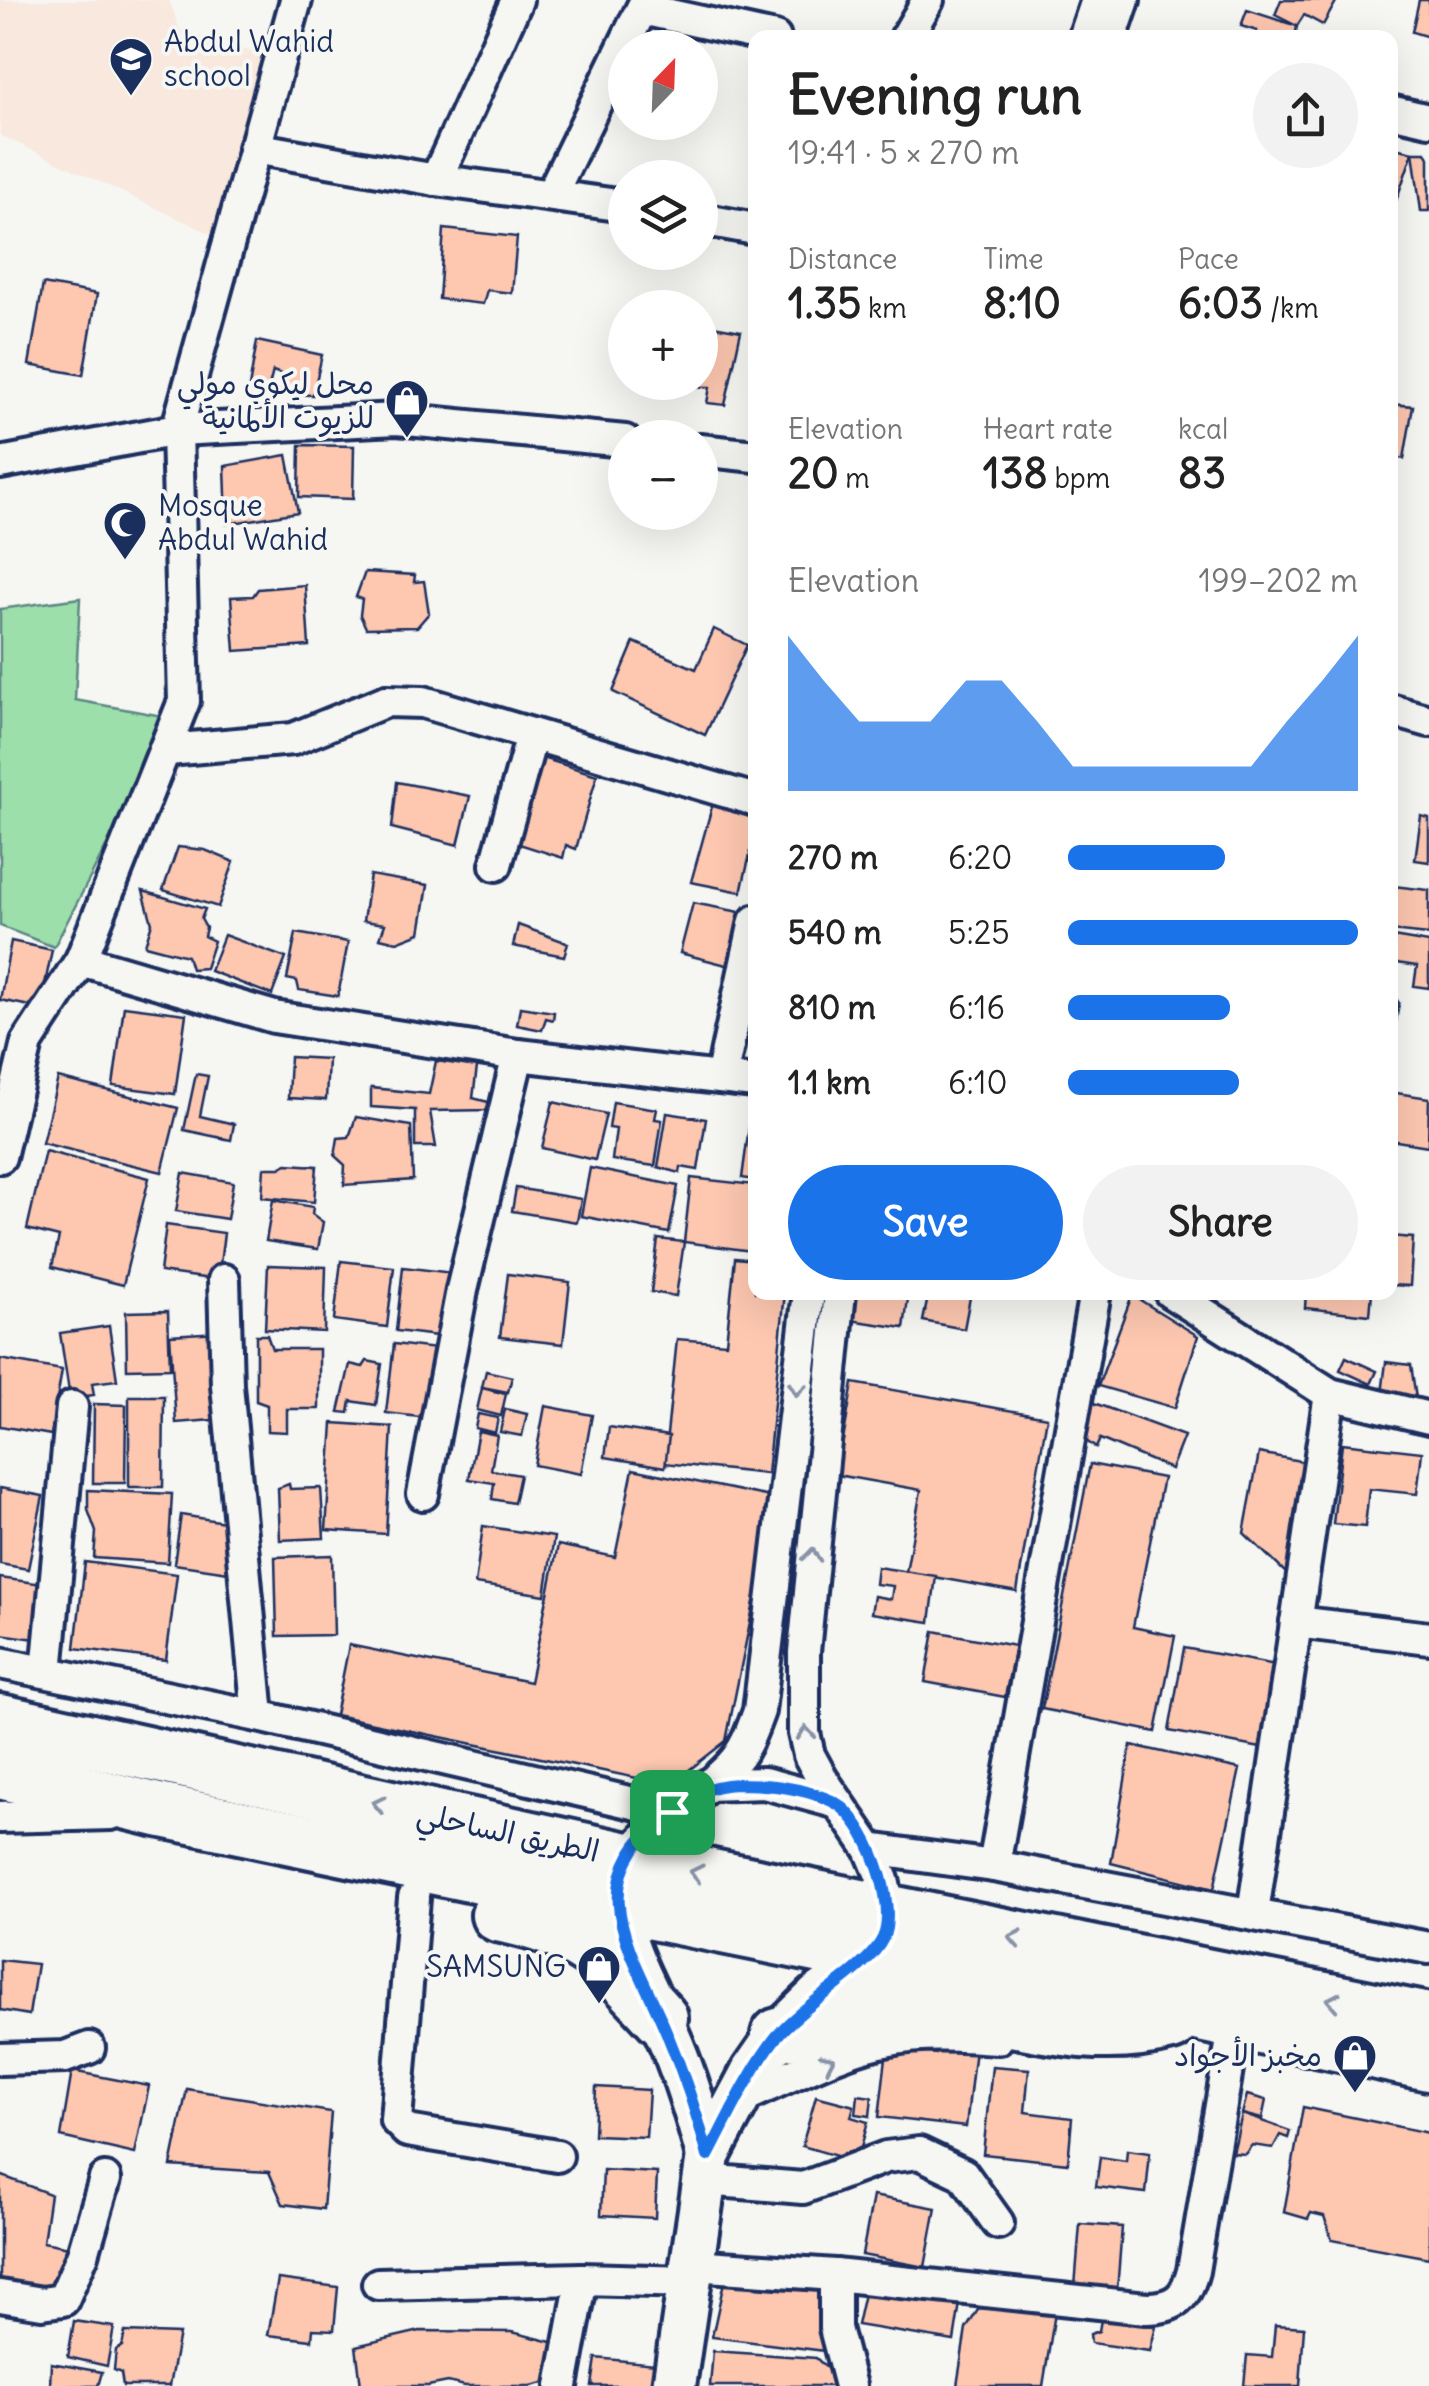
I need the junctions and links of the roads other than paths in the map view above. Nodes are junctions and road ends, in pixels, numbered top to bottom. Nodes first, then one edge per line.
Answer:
1 (296, 0) edge
2 (517, 0) edge
3 (928, 0) edge
4 (1096, 0) edge
5 (1124, 0) edge
6 (644, 4) edge
7 (911, 30) edge
8 (1087, 30) edge
9 (1114, 30) edge
10 (748, 31) edge
11 (1398, 113) edge
12 (1429, 120) edge
13 (254, 148) junction
14 (436, 180) junction
15 (552, 192) junction
16 (608, 203) edge
17 (718, 222) edge
18 (748, 228) edge
19 (177, 430) junction
20 (608, 439) edge
21 (718, 452) edge
22 (748, 455) edge
23 (0, 463) edge
24 (1398, 712) edge
25 (1429, 720) edge
26 (532, 735) junction
27 (168, 750) junction
28 (748, 798) edge
29 (496, 864) dead end
30 (748, 953) edge
31 (81, 960) junction
32 (14, 1038) edge
33 (518, 1054) junction
34 (721, 1078) junction
35 (748, 1081) edge
36 (0, 1156) edge
37 (224, 1280) dead end
38 (808, 1300) edge
39 (839, 1300) edge
40 (1094, 1300) edge
41 (1183, 1300) edge
42 (1330, 1394) junction
43 (72, 1408) dead end
44 (1429, 1418) edge
45 (422, 1494) dead end
46 (1296, 1622) junction
47 (1429, 1638) edge
48 (0, 1663) edge
49 (47, 1672) junction
50 (258, 1716) junction
51 (0, 1721) edge
52 (0, 1772) edge
53 (708, 1785) junction
54 (838, 1804) junction
55 (158, 1810) junction
56 (672, 1812) junction
57 (0, 1817) edge
58 (246, 1828) junction
59 (870, 1850) junction
60 (994, 1866) junction
61 (622, 1883) junction
62 (414, 1898) junction
63 (1253, 1912) junction
64 (881, 1936) junction
65 (1429, 1948) edge
66 (661, 2018) junction
67 (1216, 2018) junction
68 (1429, 2020) edge
69 (1086, 2034) junction
70 (778, 2036) junction
71 (89, 2048) dead end
72 (0, 2059) edge
73 (1429, 2064) edge
74 (738, 2099) junction
75 (557, 2156) dead end
76 (706, 2168) junction
77 (105, 2179) dead end
78 (998, 2224) dead end
79 (692, 2274) junction
80 (835, 2275) junction
81 (582, 2278) junction
82 (378, 2284) dead end
83 (0, 2296) edge
84 (562, 2386) edge
85 (674, 2386) edge
86 (850, 2386) edge

1 - 13 street
2 - 14 street
3 - 7 street
4 - 8 street
5 - 9 street
6 - 10 street
6 - 15 street
11 - 12 street
13 - 14 street
13 - 19 street
14 - 15 street
15 - 16 street
17 - 18 street
19 - 20 street
19 - 23 street
19 - 27 street
21 - 22 street
24 - 25 street
26 - 27 street
26 - 28 street
26 - 29 street
27 - 31 street
30 - 34 street
31 - 32 street
31 - 33 street
32 - 36 street
33 - 34 street
33 - 45 street
34 - 35 street
37 - 50 street
38 -> 53 street
54 -> 39 street
40 - 60 street
41 - 42 street
42 - 44 street
42 - 46 street
43 - 49 street
46 - 47 street
46 - 63 street
48 - 49 street
49 - 50 street
50 - 56 street
61 -> 51 highway, الطريق الساحلي
52 - 55 highway, الطريق الساحلي
53 - 54 street
53 - 56 street
54 - 59 street
55 - 57 street
55 - 58 highway, الطريق الساحلي
56 - 61 street
58 - 61 highway, الطريق الساحلي
58 - 62 highway
59 - 60 street
59 - 64 street
60 - 63 street
61 - 64 highway, الطريق الساحلي
61 - 66 street
62 - 66 highway
62 - 75 street
63 - 65 street
64 - 67 highway, الطريق الساحلي
68 -> 64 highway, الطريق الساحلي
64 - 70 street
66 - 76 street
67 - 69 highway
67 - 73 highway, الطريق الساحلي
67 - 80 street
69 - 70 highway
74 -> 69 street
70 - 74 street
71 - 72 street
74 - 76 street
76 - 78 street
76 - 79 street
77 - 83 street
79 - 80 street
79 - 81 street
79 - 85 street
80 - 86 street
81 - 82 street
81 - 84 street

